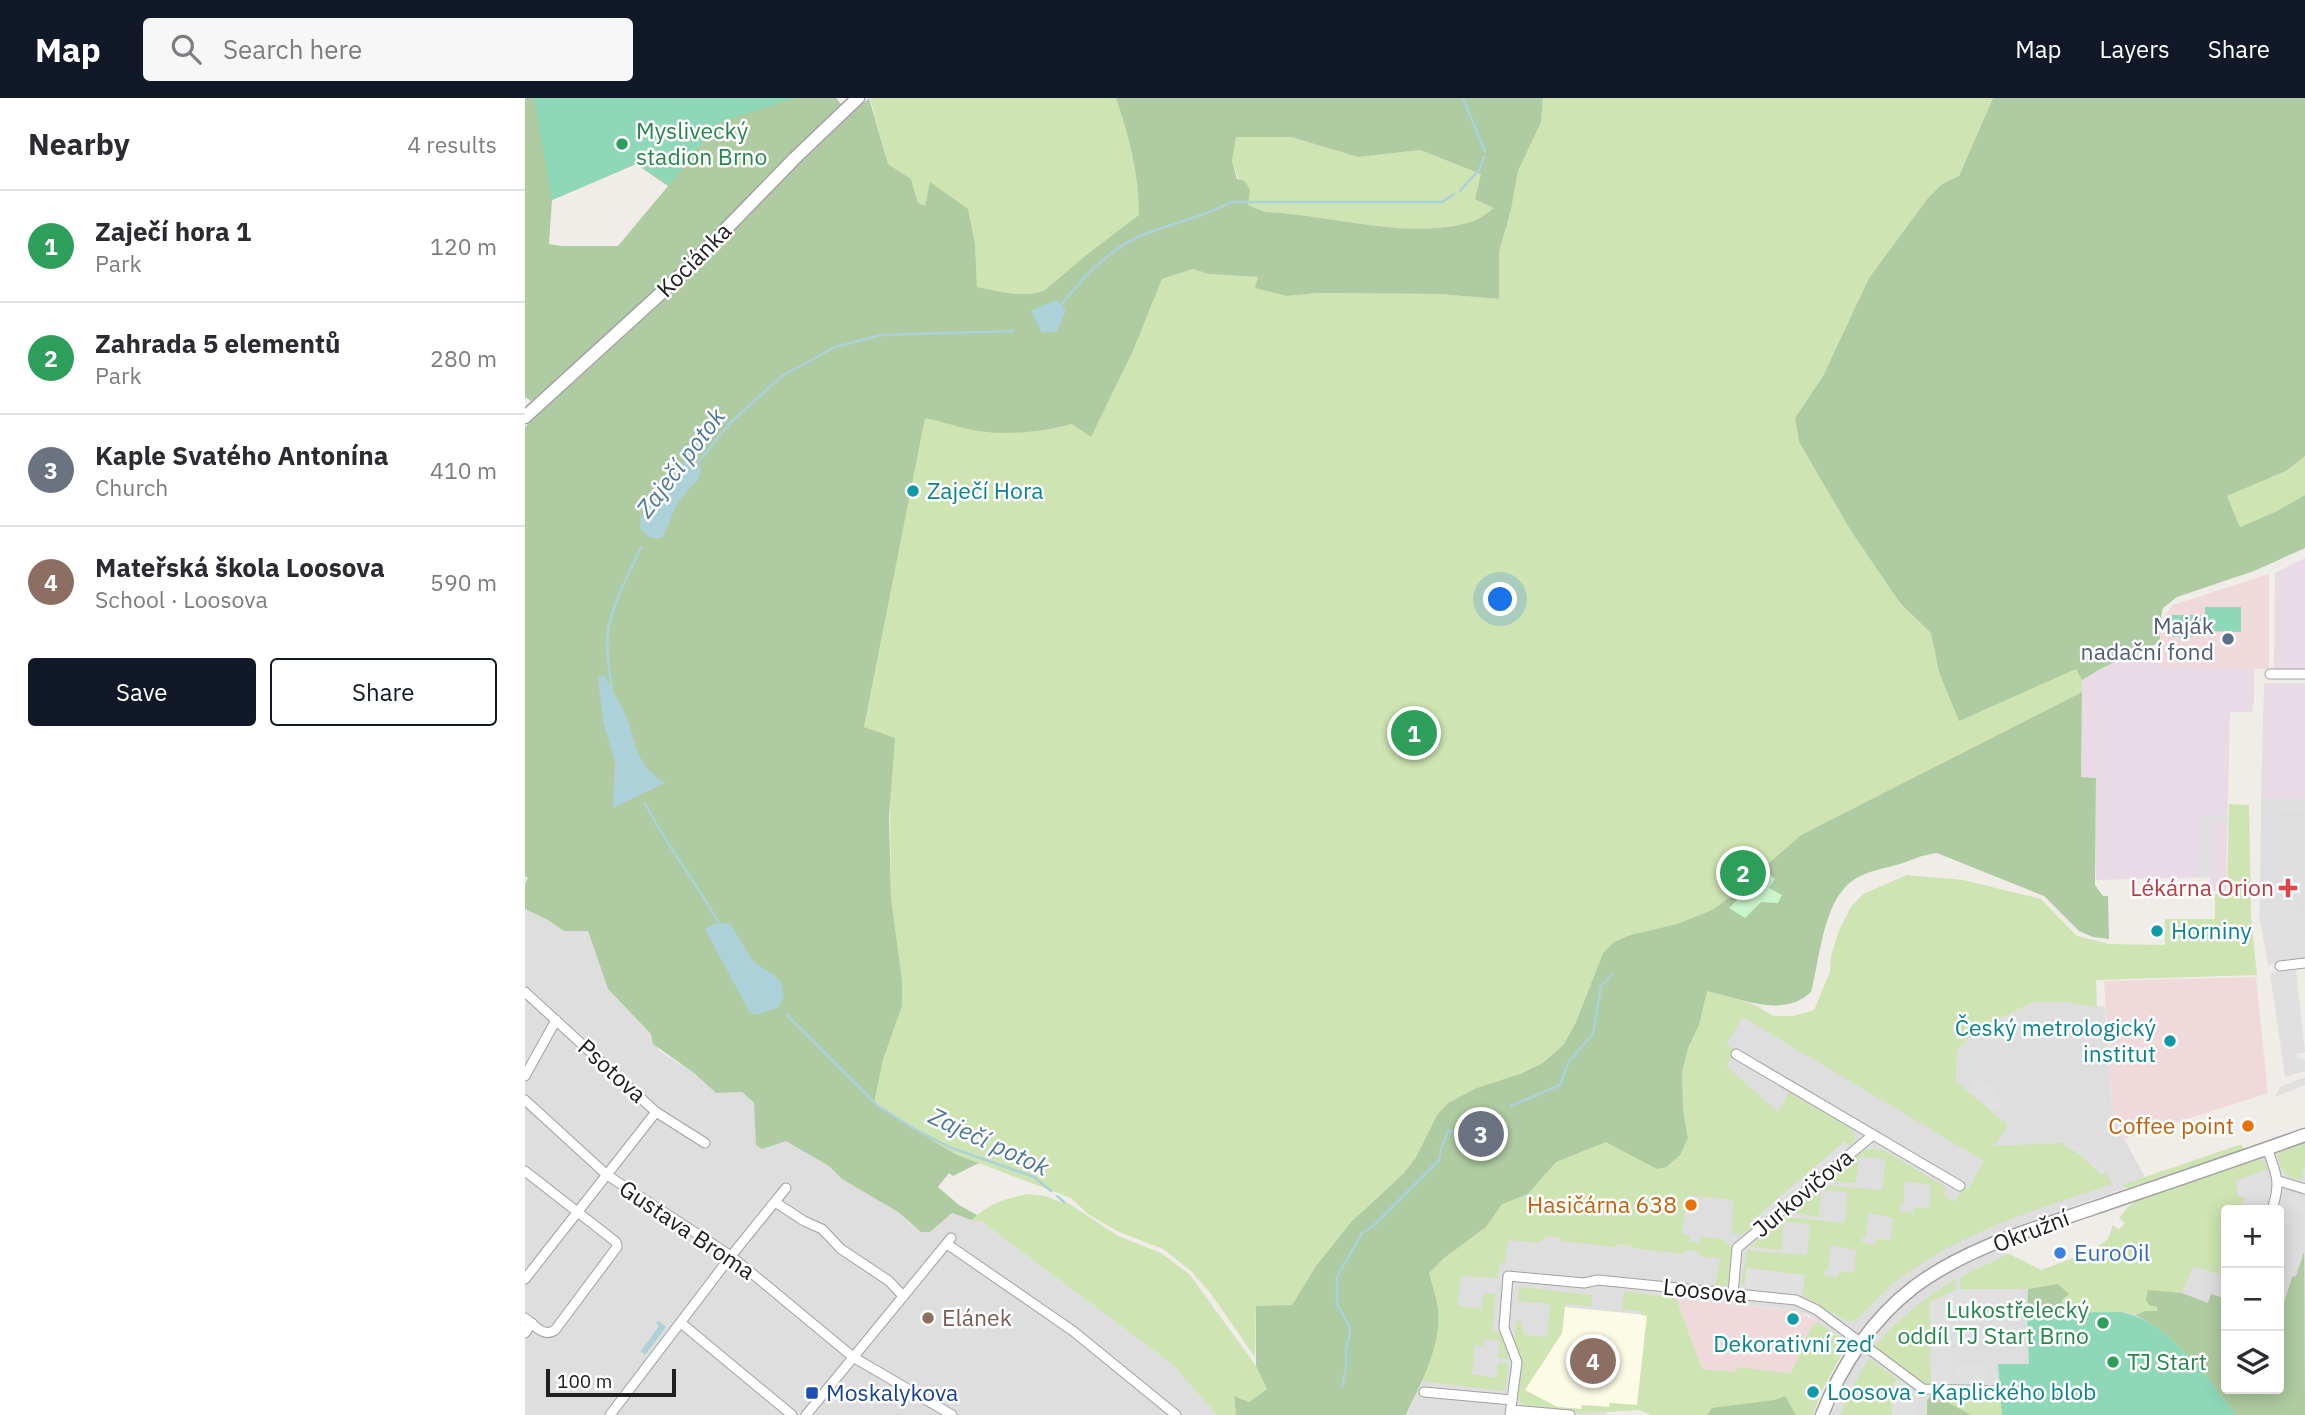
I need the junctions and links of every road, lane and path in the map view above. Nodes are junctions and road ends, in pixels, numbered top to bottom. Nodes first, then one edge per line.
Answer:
1 (858, 98) edge
2 (525, 417) edge
3 (2270, 674) dead end
4 (2305, 674) edge
5 (2305, 963) edge
6 (2280, 966) dead end
7 (525, 992) edge
8 (556, 1020) junction
9 (1736, 1054) dead end
10 (525, 1076) edge
11 (525, 1100) edge
12 (656, 1112) junction
13 (1873, 1135) junction
14 (2305, 1135) edge
15 (705, 1143) dead end
16 (2267, 1148) junction
17 (525, 1171) edge
18 (607, 1175) junction
19 (2279, 1181) junction
20 (1960, 1186) dead end
21 (786, 1188) dead end
22 (2305, 1189) edge
23 (775, 1202) junction
24 (2273, 1205) edge
25 (578, 1212) junction
26 (731, 1256) junction
27 (525, 1279) edge
28 (1733, 1294) junction
29 (903, 1296) junction
30 (529, 1321) edge
31 (681, 1323) junction
32 (525, 1333) edge
33 (1860, 1342) junction
34 (853, 1357) junction
35 (2000, 1391) dead end
36 (1424, 1392) dead end
37 (1511, 1408) edge
38 (610, 1415) edge
39 (792, 1415) edge
40 (806, 1415) edge
41 (952, 1415) edge
42 (1176, 1415) edge
43 (1570, 1415) edge
44 (1822, 1415) edge

1 - 2 street, Kociánka
3 - 4 street
5 - 6 street
7 - 8 street, Psotova
8 - 10 street
8 - 12 street, Psotova
9 - 13 street, Jurkovičova
11 - 18 street, Gustava Broma
12 - 15 street, Psotova
12 - 18 street
13 - 20 street, Jurkovičova
13 - 28 street, Jurkovičova
14 - 16 street, Okružní
16 - 19 street
16 - 33 street, Okružní
17 - 25 street
18 - 25 street
18 - 26 street, Gustava Broma
19 - 22 street
19 - 24 street
21 - 23 street
23 - 26 street
23 - 29 street
25 - 27 street
25 - 30 street
26 - 31 street
26 - 34 street, Gustava Broma
28 - 33 street, Loosova
28 - 37 street, Loosova
29 - 34 street
29 - 42 street
30 - 32 street
31 - 38 street
31 - 39 street
33 - 35 street, Loosova
33 - 44 street, Okružní
34 - 40 street
34 - 41 street, Gustava Broma
36 - 37 street
37 - 43 street

